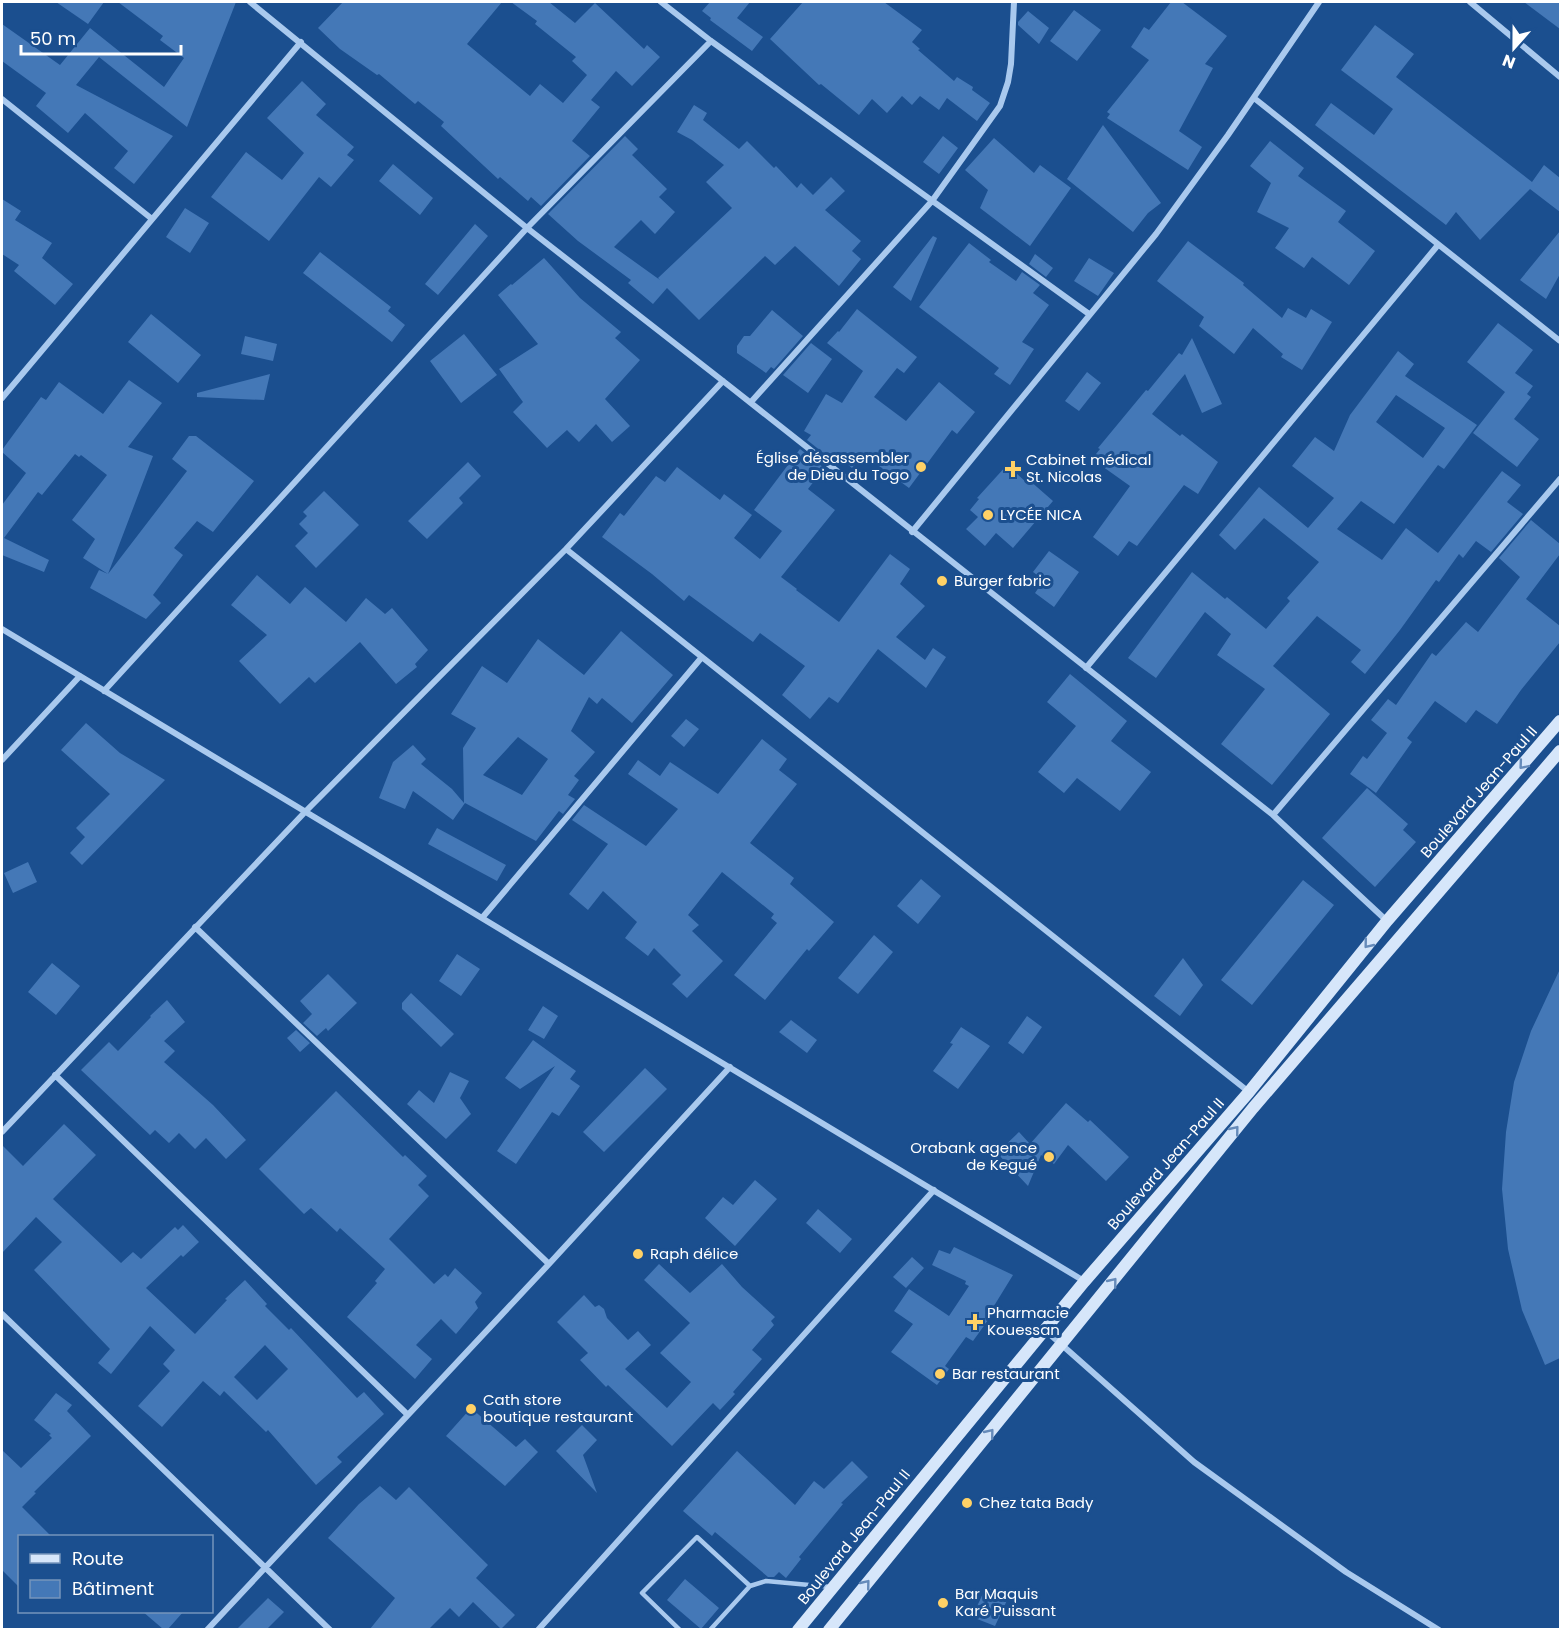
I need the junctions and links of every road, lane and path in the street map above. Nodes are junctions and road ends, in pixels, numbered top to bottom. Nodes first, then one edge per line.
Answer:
1 (250, 2) edge
2 (661, 2) edge
3 (1014, 2) edge
4 (1319, 2) edge
5 (1470, 2) edge
6 (711, 41) junction
7 (302, 42) junction
8 (1560, 77) edge
9 (1254, 98) junction
10 (2, 99) edge
11 (932, 201) junction
12 (152, 219) junction
13 (527, 228) junction
14 (1438, 245) junction
15 (1089, 314) junction
16 (1560, 341) edge
17 (723, 381) junction
18 (2, 398) edge
19 (750, 402) junction
20 (1560, 478) edge
21 (912, 532) junction
22 (566, 549) junction
23 (2, 629) edge
24 (702, 657) junction
25 (1086, 668) junction
26 (80, 676) junction
27 (104, 691) junction
28 (1560, 721) edge
29 (1560, 751) edge
30 (2, 760) edge
31 (304, 812) junction
32 (1273, 815) junction
33 (482, 918) junction
34 (1387, 921) junction
35 (195, 927) junction
36 (730, 1067) junction
37 (55, 1075) junction
38 (1249, 1092) junction
39 (2, 1132) edge
40 (934, 1190) junction
41 (549, 1264) junction
42 (1084, 1282) junction
43 (2, 1314) edge
44 (1045, 1330) junction
45 (1061, 1345) junction
46 (408, 1415) junction
47 (265, 1568) junction
48 (750, 1586) junction
49 (831, 1587) junction
50 (207, 1629) edge
51 (330, 1629) edge
52 (538, 1629) edge
53 (680, 1629) edge
54 (710, 1629) edge
55 (798, 1629) edge
56 (830, 1629) edge
57 (1439, 1629) edge

1 - 7 street
2 - 6 street
3 - 11 street
4 - 9 street
5 - 8 street
6 - 11 street
6 - 13 street
7 - 12 street
7 - 13 street
9 - 14 street
9 - 15 street
10 - 12 street
11 - 15 street
11 - 19 street
12 - 18 street
13 - 17 street
13 - 27 street
14 - 16 street
14 - 25 street
15 - 21 street
17 - 19 street
17 - 22 street
19 - 21 street
20 - 32 street
21 - 25 street
22 - 24 street
22 - 31 street
23 - 26 street
24 - 33 street
24 - 38 street
25 - 32 street
26 - 27 street
26 - 30 street
27 - 31 street
28 -> 34 main road, Boulevard Jean-Paul II
45 -> 29 main road, Boulevard Jean-Paul II
31 - 33 street
31 - 35 street
32 - 34 street
33 - 36 street
34 -> 38 main road, Boulevard Jean-Paul II
35 - 37 street
35 - 41 street
36 - 40 street
36 - 41 street
37 - 39 street
37 - 46 street
38 - 42 main road, Boulevard Jean-Paul II
40 - 42 street
40 - 52 street
41 - 46 street
42 - 44 main road, Boulevard Jean-Paul II
43 - 47 street
44 - 45 street
44 - 49 main road, Boulevard Jean-Paul II
56 -> 45 main road, Boulevard Jean-Paul II
45 - 57 street
46 - 47 street
47 - 50 street
47 - 51 street
48 - 49 lane
48 - 53 lane
48 - 54 lane
49 - 55 main road, Boulevard Jean-Paul II

